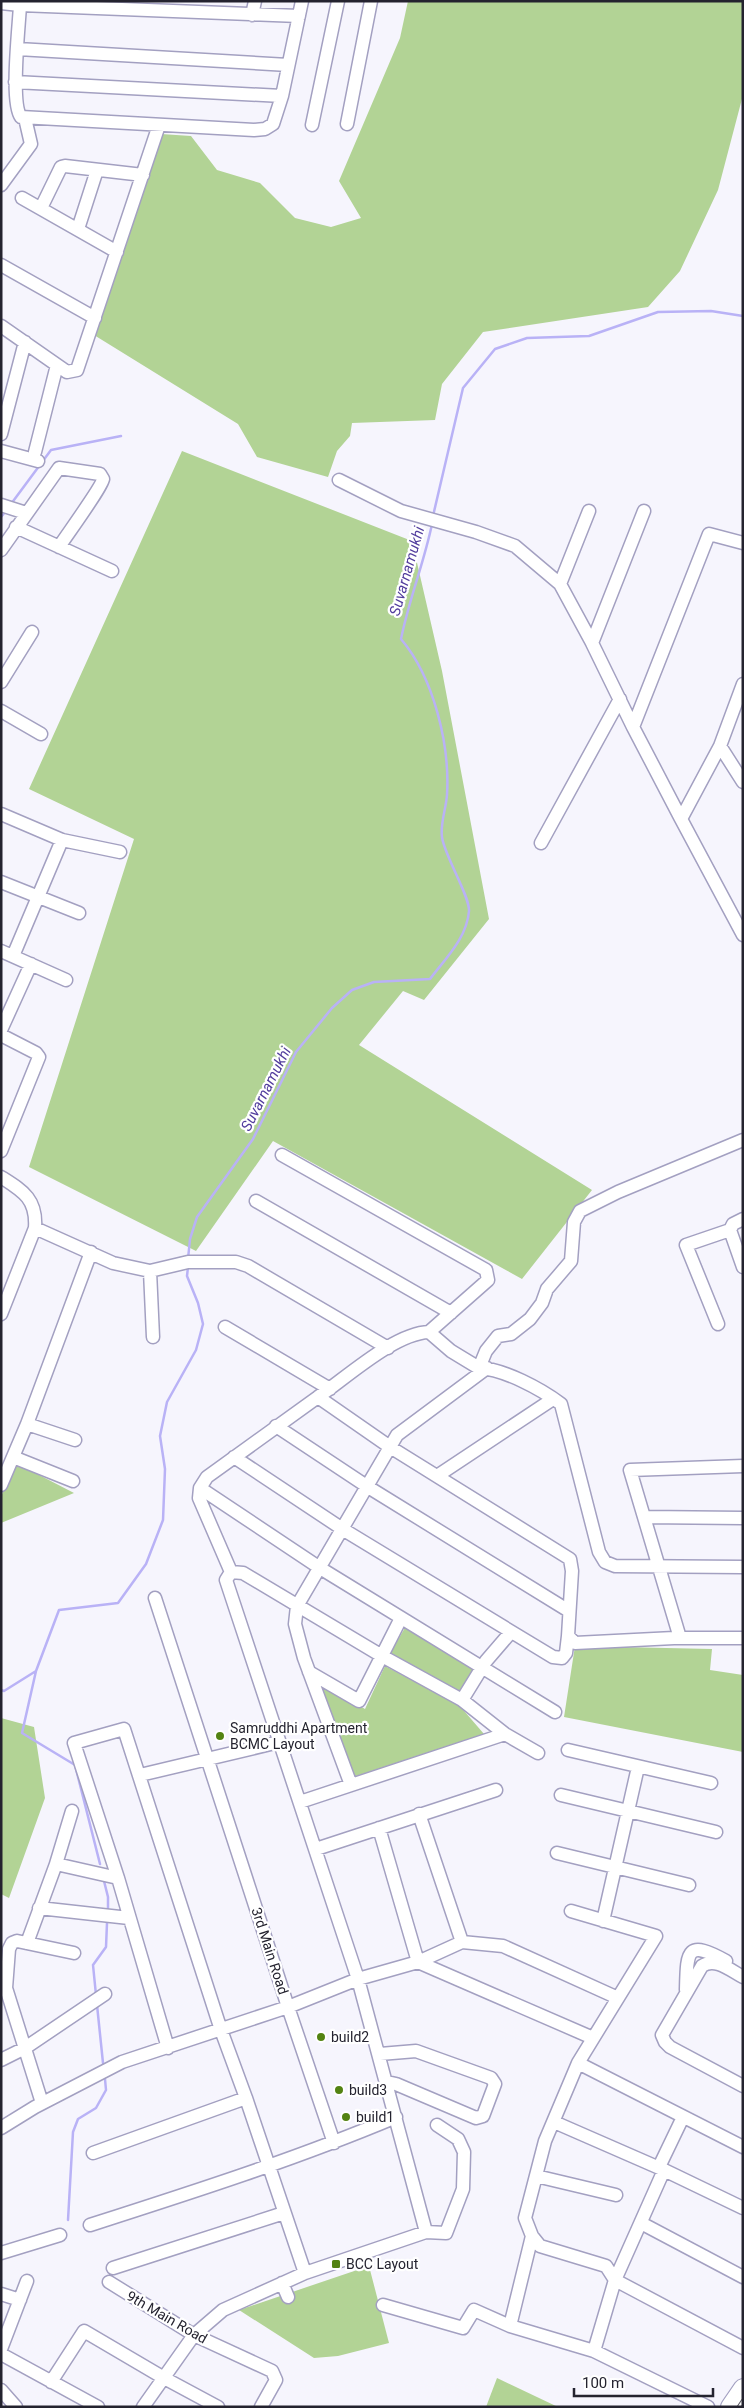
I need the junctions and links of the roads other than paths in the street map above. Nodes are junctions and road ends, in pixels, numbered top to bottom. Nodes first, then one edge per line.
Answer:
1 (255, 1) edge
2 (302, 1) edge
3 (338, 1) edge
4 (372, 1) edge
5 (1, 2) edge
6 (20, 5) junction
7 (170, 6) edge
8 (213, 7) edge
9 (252, 15) junction
10 (299, 16) junction
11 (18, 49) junction
12 (288, 65) junction
13 (15, 82) junction
14 (282, 96) junction
15 (25, 118) junction
16 (347, 124) dead end
17 (159, 125) junction
18 (312, 125) dead end
19 (98, 170) junction
20 (143, 175) junction
21 (1, 185) edge
22 (22, 198) dead end
23 (41, 208) junction
24 (78, 229) junction
25 (117, 252) junction
26 (1, 265) edge
27 (95, 318) junction
28 (1, 326) edge
29 (25, 342) junction
30 (57, 365) junction
31 (1, 434) edge
32 (1, 451) edge
33 (339, 480) dead end
34 (1, 505) edge
35 (589, 511) dead end
36 (644, 511) dead end
37 (26, 513) junction
38 (16, 527) junction
39 (743, 543) edge
40 (59, 547) junction
41 (1, 550) edge
42 (112, 571) dead end
43 (560, 584) junction
44 (32, 632) dead end
45 (592, 643) junction
46 (1, 682) edge
47 (743, 684) edge
48 (620, 699) junction
49 (1, 711) edge
50 (633, 727) junction
51 (41, 734) dead end
52 (720, 746) junction
53 (743, 782) edge
54 (1, 814) edge
55 (681, 819) junction
56 (62, 840) junction
57 (542, 844) dead end
58 (120, 852) dead end
59 (1, 882) edge
60 (38, 896) junction
61 (79, 913) dead end
62 (743, 935) edge
63 (7, 954) edge
64 (31, 964) junction
65 (66, 980) dead end
66 (1, 1030) edge
67 (1, 1035) edge
68 (743, 1140) edge
69 (1, 1151) edge
70 (282, 1155) dead end
71 (1, 1177) edge
72 (256, 1201) dead end
73 (743, 1219) edge
74 (36, 1228) junction
75 (730, 1230) junction
76 (91, 1252) junction
77 (743, 1267) edge
78 (150, 1271) junction
79 (451, 1313) junction
80 (1, 1314) edge
81 (718, 1324) dead end
82 (225, 1328) dead end
83 (429, 1332) junction
84 (153, 1337) dead end
85 (388, 1348) junction
86 (483, 1368) junction
87 (330, 1388) junction
88 (318, 1397) junction
89 (553, 1398) junction
90 (27, 1424) junction
91 (276, 1426) junction
92 (75, 1440) dead end
93 (390, 1447) junction
94 (234, 1456) junction
95 (13, 1457) junction
96 (743, 1466) edge
97 (437, 1476) junction
98 (3, 1478) edge
99 (74, 1482) dead end
100 (368, 1487) junction
101 (200, 1488) junction
102 (644, 1517) junction
103 (743, 1518) edge
104 (344, 1530) junction
105 (659, 1566) junction
106 (743, 1567) edge
107 (320, 1568) junction
108 (231, 1572) junction
109 (155, 1598) dead end
110 (298, 1606) junction
111 (569, 1611) junction
112 (401, 1618) junction
113 (512, 1632) junction
114 (568, 1636) junction
115 (680, 1638) junction
116 (743, 1638) edge
117 (382, 1656) junction
118 (481, 1668) junction
119 (309, 1672) junction
120 (462, 1700) junction
121 (555, 1712) dead end
122 (505, 1734) junction
123 (279, 1742) junction
124 (568, 1750) dead end
125 (538, 1753) dead end
126 (209, 1758) junction
127 (638, 1767) junction
128 (140, 1774) junction
129 (711, 1783) dead end
130 (351, 1786) junction
131 (496, 1790) dead end
132 (561, 1795) dead end
133 (300, 1802) junction
134 (72, 1811) dead end
135 (628, 1811) junction
136 (419, 1814) junction
137 (379, 1828) junction
138 (716, 1832) dead end
139 (316, 1850) junction
140 (556, 1854) dead end
141 (56, 1864) junction
142 (615, 1867) junction
143 (118, 1878) junction
144 (689, 1885) dead end
145 (39, 1908) junction
146 (571, 1911) dead end
147 (129, 1918) junction
148 (604, 1921) junction
149 (462, 1942) junction
150 (27, 1943) junction
151 (74, 1953) dead end
152 (418, 1962) junction
153 (731, 1963) dead end
154 (743, 1977) edge
155 (358, 1980) junction
156 (686, 1993) junction
157 (105, 1994) dead end
158 (618, 1998) junction
159 (288, 2007) junction
160 (221, 2030) junction
161 (593, 2038) junction
162 (24, 2048) junction
163 (168, 2048) junction
164 (380, 2054) junction
165 (1, 2060) edge
166 (578, 2062) junction
167 (387, 2082) junction
168 (743, 2086) edge
169 (246, 2098) junction
170 (42, 2103) junction
171 (396, 2117) junction
172 (683, 2117) junction
173 (554, 2122) junction
174 (437, 2125) dead end
175 (1, 2128) edge
176 (334, 2143) junction
177 (743, 2147) edge
178 (93, 2153) dead end
179 (269, 2167) junction
180 (661, 2168) junction
181 (536, 2176) junction
182 (616, 2195) dead end
183 (743, 2208) edge
184 (284, 2213) junction
185 (641, 2223) junction
186 (90, 2225) dead end
187 (426, 2232) junction
188 (60, 2235) dead end
189 (532, 2236) junction
190 (1, 2253) edge
191 (113, 2268) dead end
192 (305, 2272) junction
193 (743, 2277) edge
194 (27, 2280) dead end
195 (615, 2280) junction
196 (109, 2282) dead end
197 (282, 2283) junction
198 (1, 2294) edge
199 (288, 2298) dead end
200 (20, 2300) junction
201 (383, 2305) dead end
202 (510, 2326) junction
203 (194, 2335) junction
204 (743, 2348) edge
205 (1, 2349) edge
206 (594, 2351) junction
207 (1, 2354) edge
208 (164, 2378) junction
209 (51, 2382) junction
210 (743, 2388) edge
211 (1, 2390) edge
212 (16, 2407) edge
213 (98, 2407) edge
214 (143, 2407) edge
215 (218, 2407) edge
216 (261, 2407) edge
217 (708, 2407) edge
218 (730, 2407) edge

1 - 9 street
2 - 10 street
3 - 18 street
4 - 16 street
5 - 6 street
6 - 7 street
6 - 11 street
7 - 8 street
8 - 9 street
9 - 10 street
10 - 12 street
11 - 12 street
11 - 13 street
12 - 14 street
13 - 14 street
13 - 15 street
14 - 17 street
15 - 17 street
15 - 21 street
17 - 20 street
19 - 20 street
19 - 23 street
19 - 24 street
20 - 25 street
22 - 23 street
23 - 24 street
24 - 25 street
25 - 27 street
26 - 27 street
27 - 30 street
28 - 29 street
29 - 30 street
29 - 31 street
30 - 32 street
33 - 43 street
34 - 37 street
35 - 43 street
36 - 45 street
37 - 38 street
37 - 40 street
38 - 40 street
38 - 41 street
39 - 50 street
40 - 42 street
43 - 45 street
44 - 46 street
45 - 48 street
47 - 52 street
48 - 50 street
48 - 57 street
49 - 51 street
50 - 55 street
52 - 53 street
52 - 55 street
54 - 56 street
55 - 62 street
56 - 58 street
56 - 60 street
59 - 60 street
60 - 61 street
60 - 63 street
63 - 64 street
64 - 65 street
64 - 66 street
67 - 69 street
68 - 86 street
70 - 79 street
71 - 74 street
72 - 79 street
73 - 75 street
74 - 76 street
74 - 80 street
75 - 77 street
75 - 81 street
76 - 78 street
76 - 90 street
78 - 84 street
78 - 85 street
79 - 83 street
82 - 87 street
83 - 85 street
83 - 86 street
85 - 87 street
86 - 89 street
86 - 93 street
87 - 88 street
88 - 91 street
88 - 93 street
89 - 97 street
89 - 105 street
90 - 92 street
90 - 95 street
91 - 94 street
91 - 100 street
93 - 97 street
93 - 100 street
94 - 101 street
94 - 104 street
95 - 98 street
95 - 99 street
96 - 102 street
97 - 111 street
100 - 104 street
100 - 111 street
101 - 107 street
101 - 108 street
102 - 103 street
102 - 105 street
104 - 107 street
104 - 113 street
105 - 106 street
105 - 115 street
107 - 110 street
107 - 112 street
108 - 110 street
108 - 123 street
109 - 126 street, 3rd Main Road
110 - 117 street
110 - 119 street
111 - 114 street
112 - 117 street
112 - 118 street
113 - 114 street
113 - 118 street
114 - 115 street
115 - 116 street
117 - 119 street
117 - 120 street
118 - 120 street
118 - 121 street
119 - 130 street
120 - 122 street
122 - 125 street
122 - 130 street
123 - 126 street
123 - 133 street
124 - 127 street
126 - 128 street
126 - 159 street, 3rd Main Road
127 - 129 street
127 - 135 street
128 - 143 street
128 - 160 street
130 - 133 street
131 - 136 street
132 - 135 street
133 - 139 street
134 - 141 street
135 - 138 street
135 - 142 street
136 - 137 street
136 - 149 street
137 - 139 street
137 - 152 street
139 - 155 street
140 - 142 street
141 - 143 street
141 - 145 street
142 - 144 street
142 - 148 street
143 - 147 street
145 - 147 street
145 - 150 street
146 - 148 street
147 - 163 street
148 - 158 street
149 - 152 street
149 - 158 street
150 - 151 street
150 - 162 street
152 - 155 street
152 - 161 street
153 - 156 street
154 - 156 street
155 - 159 street
155 - 164 street
156 - 168 street
157 - 162 street
158 - 161 street
159 - 160 street
159 - 176 street, 3rd Main Road
160 - 163 street
160 - 169 street
161 - 166 street
162 - 165 street
162 - 170 street
163 - 170 street
164 - 167 street
164 - 167 street
166 - 172 street
166 - 173 street
167 - 171 street
169 - 178 street
169 - 179 street
170 - 175 street
171 - 176 street
171 - 187 street
172 - 177 street
172 - 180 street
173 - 180 street
173 - 181 street
174 - 187 street
176 - 179 street
179 - 184 street
179 - 186 street
180 - 183 street
180 - 185 street
181 - 182 street
181 - 189 street
184 - 191 street
184 - 192 street
185 - 193 street
185 - 195 street
187 - 192 street
188 - 190 street
189 - 195 street
189 - 202 street
192 - 197 street
194 - 200 street
195 - 204 street
195 - 206 street
196 - 203 street, 9th Main Road
197 - 199 street
197 - 203 street
198 - 200 street
200 - 205 street
201 - 202 street
202 - 206 street
203 - 208 street
203 - 216 street, 9th Main Road
206 - 217 street
207 - 209 street
208 - 209 street
208 - 214 street
208 - 215 street
209 - 213 street
210 - 218 highway
211 - 212 street

